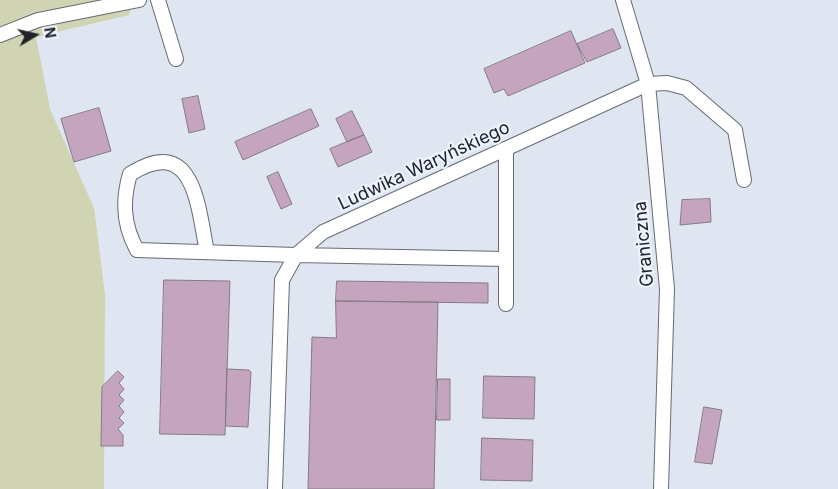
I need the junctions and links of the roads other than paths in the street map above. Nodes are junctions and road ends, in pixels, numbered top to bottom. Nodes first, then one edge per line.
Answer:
1 (138, 0) edge
2 (158, 0) edge
3 (623, 0) edge
4 (0, 35) edge
5 (176, 59) dead end
6 (648, 84) junction
7 (506, 149) junction
8 (744, 180) dead end
9 (206, 252) junction
10 (296, 255) junction
11 (506, 259) junction
12 (506, 304) dead end
13 (275, 489) edge
14 (662, 489) edge

1 - 4 street
2 - 5 street
3 - 6 street, Graniczna
6 - 7 street, Ludwika Waryńskiego
6 - 8 street, Ludwika Waryńskiego
6 - 14 street, Graniczna
7 - 10 street, Ludwika Waryńskiego
7 - 11 street
9 - 9 street
9 - 10 street
10 - 11 street
10 - 13 street, Ludwika Waryńskiego
11 - 12 street

